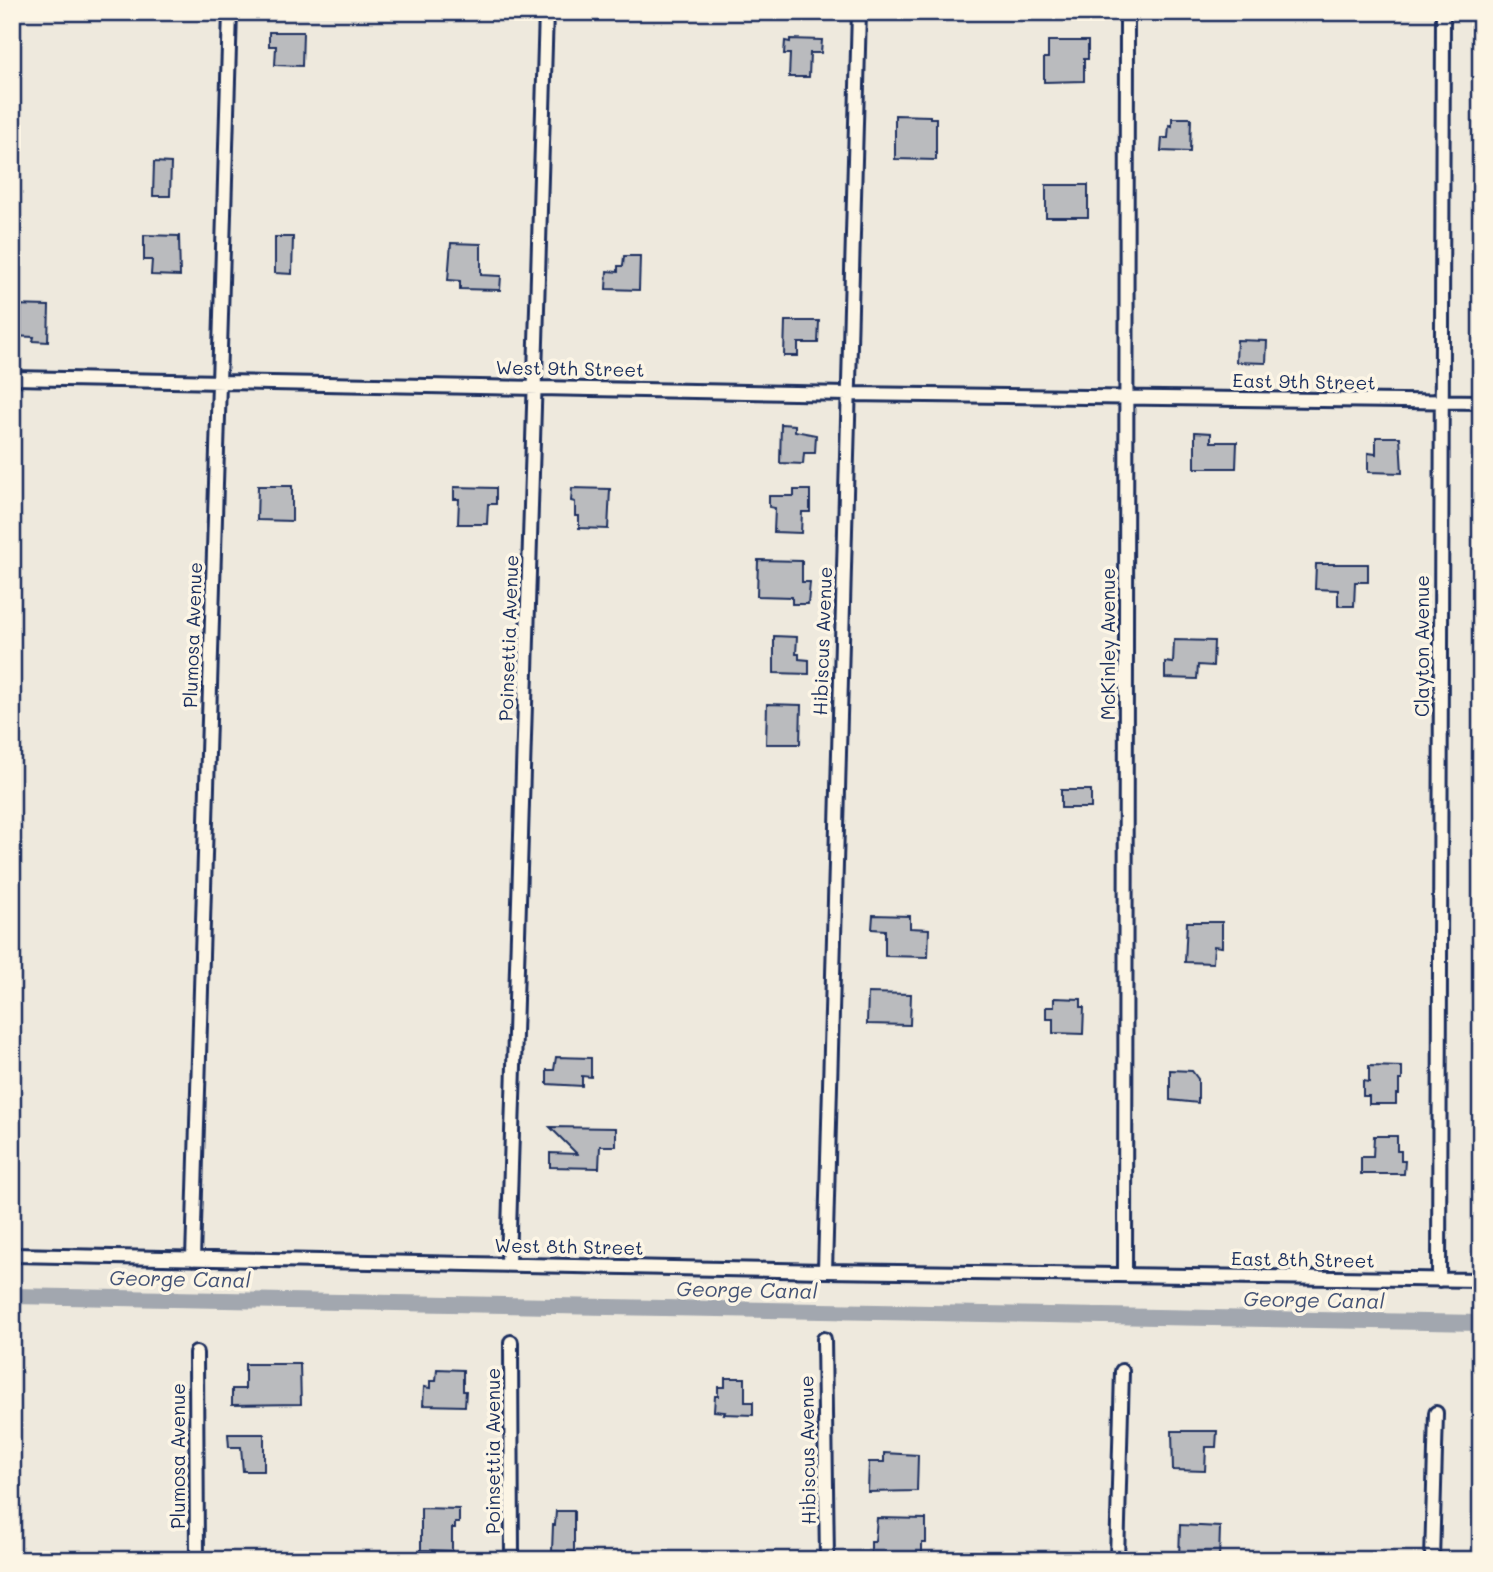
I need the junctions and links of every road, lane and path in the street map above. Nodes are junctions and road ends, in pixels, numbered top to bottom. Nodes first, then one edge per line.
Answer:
1 (230, 12) edge
2 (546, 12) edge
3 (859, 12) edge
4 (1127, 12) edge
5 (1443, 12) edge
6 (12, 378) edge
7 (219, 382) junction
8 (535, 387) junction
9 (848, 394) junction
10 (1126, 398) junction
11 (1441, 402) junction
12 (1481, 402) edge
13 (12, 1255) edge
14 (193, 1259) junction
15 (508, 1264) junction
16 (825, 1271) junction
17 (1125, 1275) junction
18 (1439, 1280) junction
19 (1481, 1280) edge
20 (824, 1339) dead end
21 (511, 1342) dead end
22 (196, 1353) dead end
23 (1122, 1371) dead end
24 (1436, 1413) dead end
25 (197, 1560) edge
26 (512, 1560) edge
27 (827, 1560) edge
28 (1116, 1560) edge
29 (1432, 1560) edge

1 - 7 street, Plumosa Avenue
2 - 8 street, Poinsettia Avenue
3 - 9 street, Hibiscus Avenue
4 - 10 street, McKinley Avenue
5 - 11 street, Clayton Avenue
6 - 7 street, West 9th Street
7 - 8 street, West 9th Street
7 - 14 street, Plumosa Avenue
8 - 9 street, West 9th Street
8 - 15 street, Poinsettia Avenue
9 - 10 street, West 9th Street
9 - 16 street, Hibiscus Avenue
10 - 11 street, East 9th Street
10 - 17 street, McKinley Avenue
11 - 12 street, East 9th Street
11 - 18 street, Clayton Avenue
13 - 14 street, West 8th Street
14 - 15 street, West 8th Street
15 - 16 street, West 8th Street
16 - 17 street, West 8th Street
17 - 18 street, East 8th Street
18 - 19 street, East 8th Street
20 - 27 street, Hibiscus Avenue
21 - 26 street, Poinsettia Avenue
22 - 25 street, Plumosa Avenue
23 - 28 street
24 - 29 street

